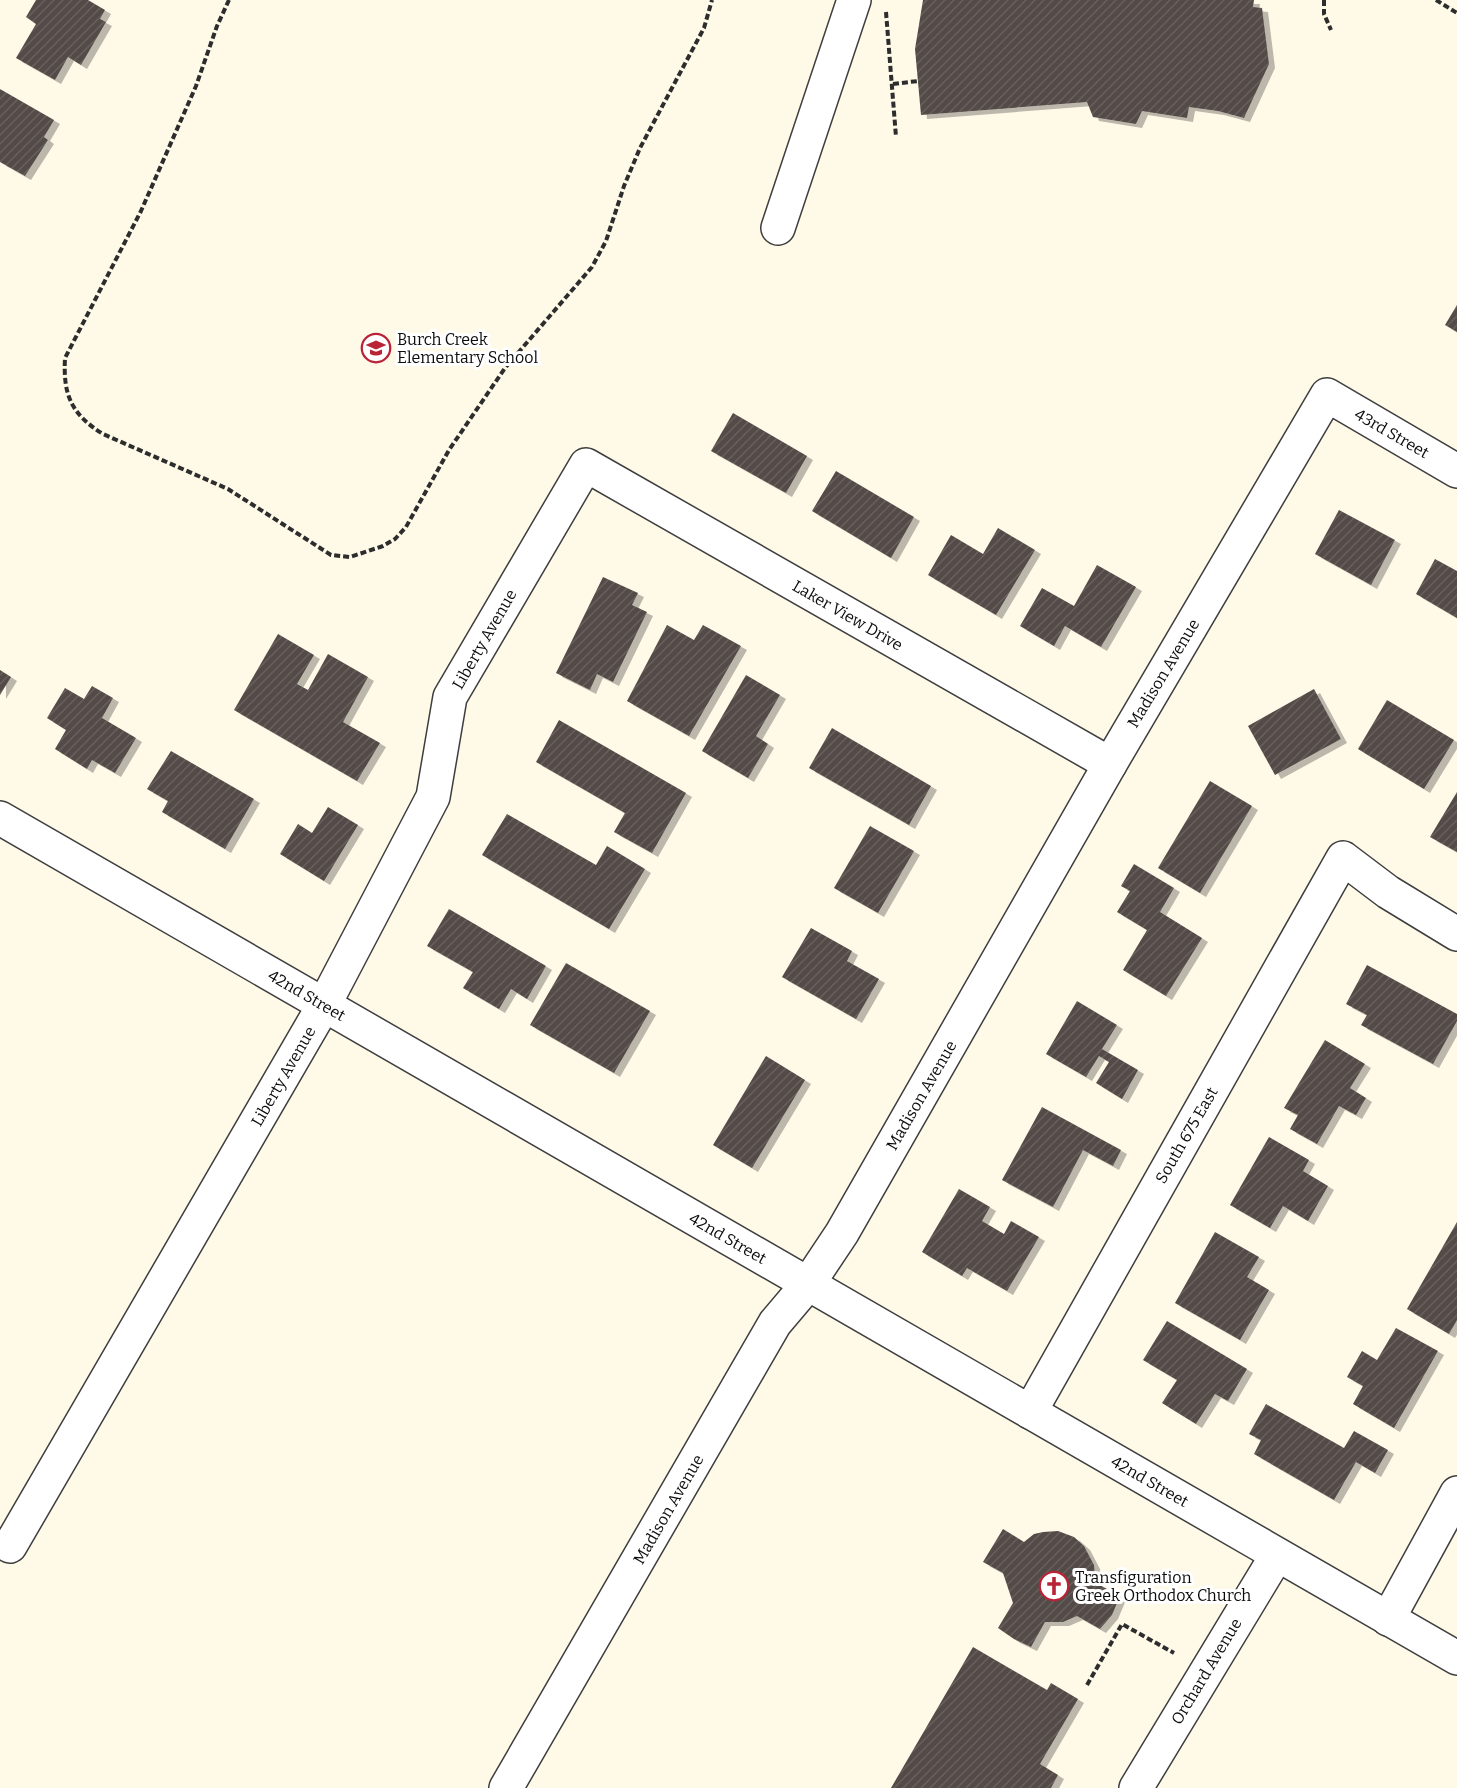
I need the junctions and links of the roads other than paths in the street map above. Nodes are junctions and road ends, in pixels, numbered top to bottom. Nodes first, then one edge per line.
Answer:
1 (854, 0) edge
2 (778, 228) dead end
3 (1327, 395) joint
4 (586, 465) joint
5 (1457, 471) edge
6 (1110, 764) junction
7 (0, 818) edge
8 (1457, 934) edge
9 (324, 1005) junction
10 (808, 1284) junction
11 (1030, 1412) junction
12 (1457, 1493) edge
13 (10, 1546) dead end
14 (1277, 1555) junction
15 (1388, 1619) junction
16 (1457, 1658) edge
17 (506, 1788) edge
18 (1136, 1788) edge

1 - 2 street
3 - 5 street, 43rd Street
3 - 6 street, Madison Avenue
4 - 6 street, Laker View Drive
4 - 9 street, Liberty Avenue
6 - 10 street, Madison Avenue
7 - 9 street, 42nd Street
8 - 11 street, South 675 East
9 - 10 street, 42nd Street
9 - 13 street, Liberty Avenue
10 - 11 street, 42nd Street
10 - 17 street, Madison Avenue
11 - 14 street, 42nd Street
12 - 15 street
14 - 15 street, 42nd Street
14 - 18 street, Orchard Avenue
15 - 16 street, 42nd Street

